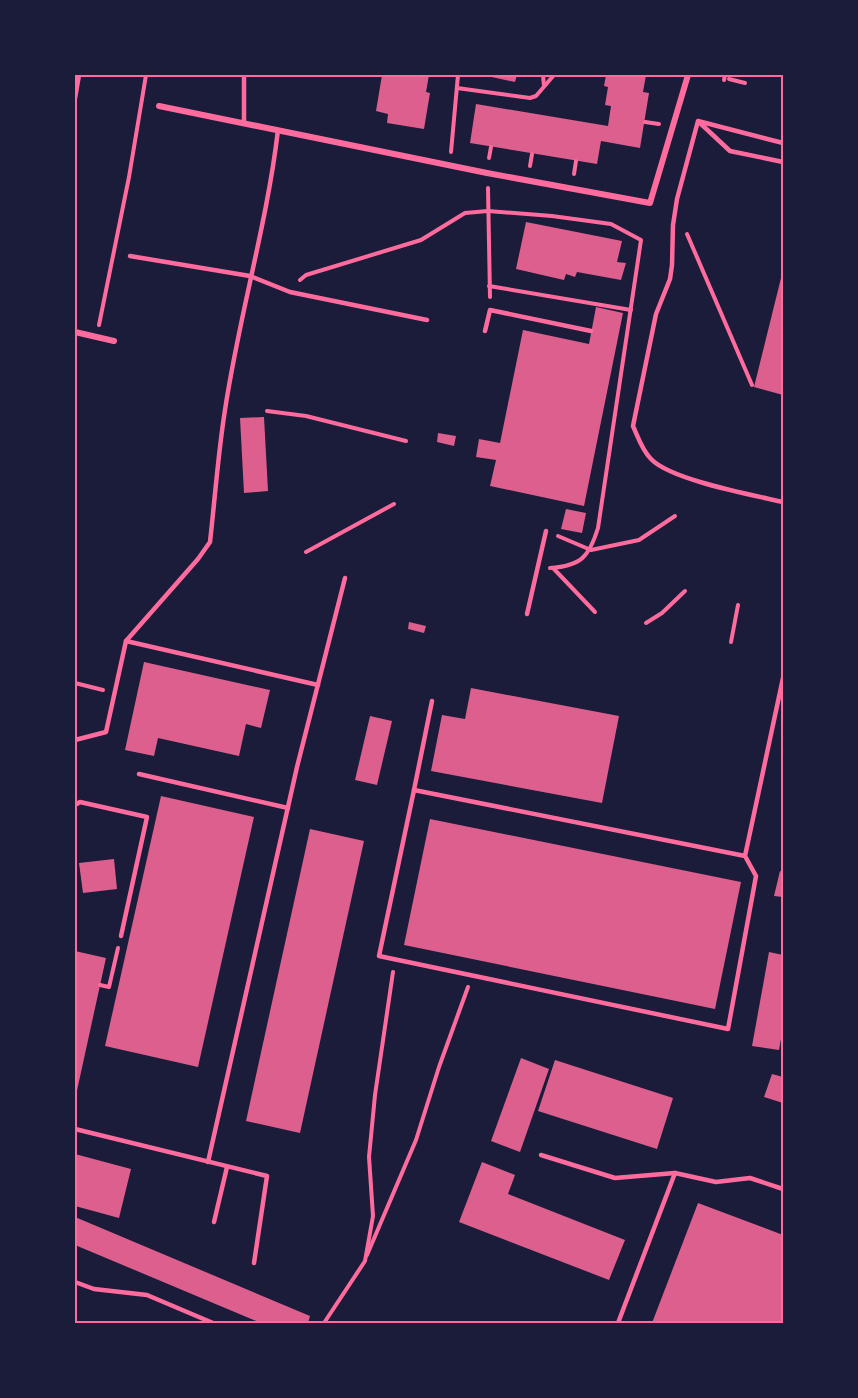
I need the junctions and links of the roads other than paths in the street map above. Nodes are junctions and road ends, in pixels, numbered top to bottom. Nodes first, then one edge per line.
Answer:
1 (79, 75) edge
2 (244, 75) edge
3 (688, 75) edge
4 (75, 98) edge
5 (159, 106) dead end
6 (698, 121) junction
7 (244, 123) junction
8 (278, 130) junction
9 (783, 143) edge
10 (783, 162) edge
11 (130, 256) dead end
12 (250, 276) junction
13 (427, 320) dead end
14 (485, 331) dead end
15 (591, 331) dead end
16 (75, 332) edge
17 (114, 341) dead end
18 (783, 502) edge
19 (546, 531) road end
20 (345, 578) dead end
21 (527, 614) dead end
22 (126, 641) junction
23 (783, 678) edge
24 (318, 685) junction
25 (432, 701) dead end
26 (75, 740) edge
27 (139, 774) dead end
28 (414, 790) junction
29 (75, 804) edge
30 (288, 808) junction
31 (745, 856) junction
32 (121, 936) road end
33 (75, 1129) edge
34 (541, 1155) dead end
35 (208, 1162) junction
36 (227, 1167) junction
37 (675, 1173) junction
38 (783, 1189) edge
39 (214, 1222) dead end
40 (254, 1263) dead end
41 (75, 1282) edge
42 (213, 1323) edge
43 (618, 1323) edge

1 - 4 lane
2 - 7 lane
3 - 8 street
5 - 7 street
6 - 9 lane
6 - 10 lane
6 - 18 lane
7 - 8 street
8 - 12 lane
11 - 12 lane
12 - 13 lane
12 - 22 lane
14 - 15 lane
16 - 17 street
19 - 21 lane
20 - 24 lane
22 - 24 lane
22 - 26 lane
23 - 31 lane
24 - 30 lane
25 - 28 lane
27 - 30 lane
28 - 31 lane
28 - 31 lane
29 - 32 lane
30 - 35 lane
33 - 35 lane
34 - 37 lane
35 - 36 lane
36 - 39 lane
36 - 40 lane
37 - 38 lane
37 - 43 lane
41 - 42 lane

